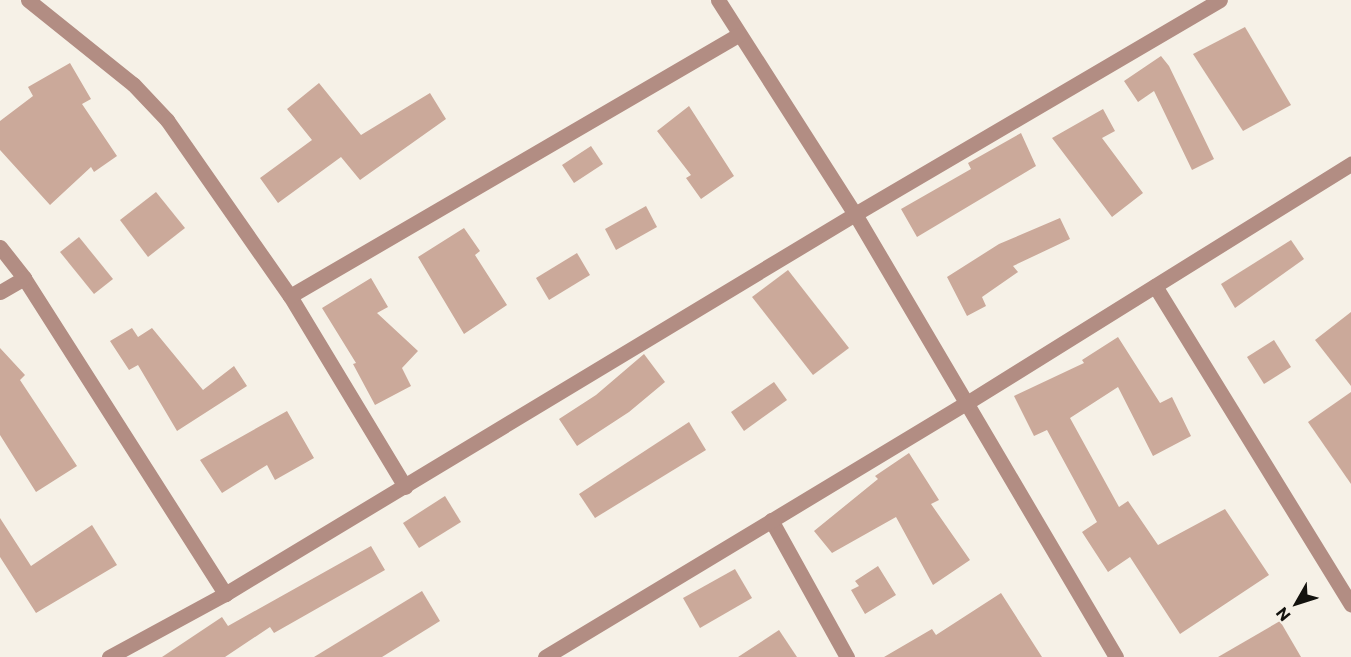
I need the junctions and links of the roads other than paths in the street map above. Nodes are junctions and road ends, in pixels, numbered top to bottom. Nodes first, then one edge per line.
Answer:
1 (28, 0) edge
2 (718, 0) edge
3 (1220, 0) edge
4 (738, 35) junction
5 (1349, 170) edge
6 (855, 214) junction
7 (0, 247) edge
8 (24, 278) junction
9 (1155, 286) junction
10 (0, 292) edge
11 (290, 296) junction
12 (965, 404) junction
13 (405, 487) junction
14 (771, 520) junction
15 (225, 594) junction
16 (1351, 605) edge
17 (110, 657) edge
18 (545, 657) edge
19 (848, 657) edge
20 (1116, 657) edge

1 - 11 street
2 - 4 street
3 - 6 street
4 - 6 street
4 - 11 street
5 - 9 street
6 - 12 street
6 - 13 street
7 - 8 street
8 - 10 street
8 - 15 street
9 - 12 street
9 - 16 street
11 - 13 street
12 - 14 street
12 - 20 street
13 - 15 street
14 - 18 street
14 - 19 street
15 - 17 street

